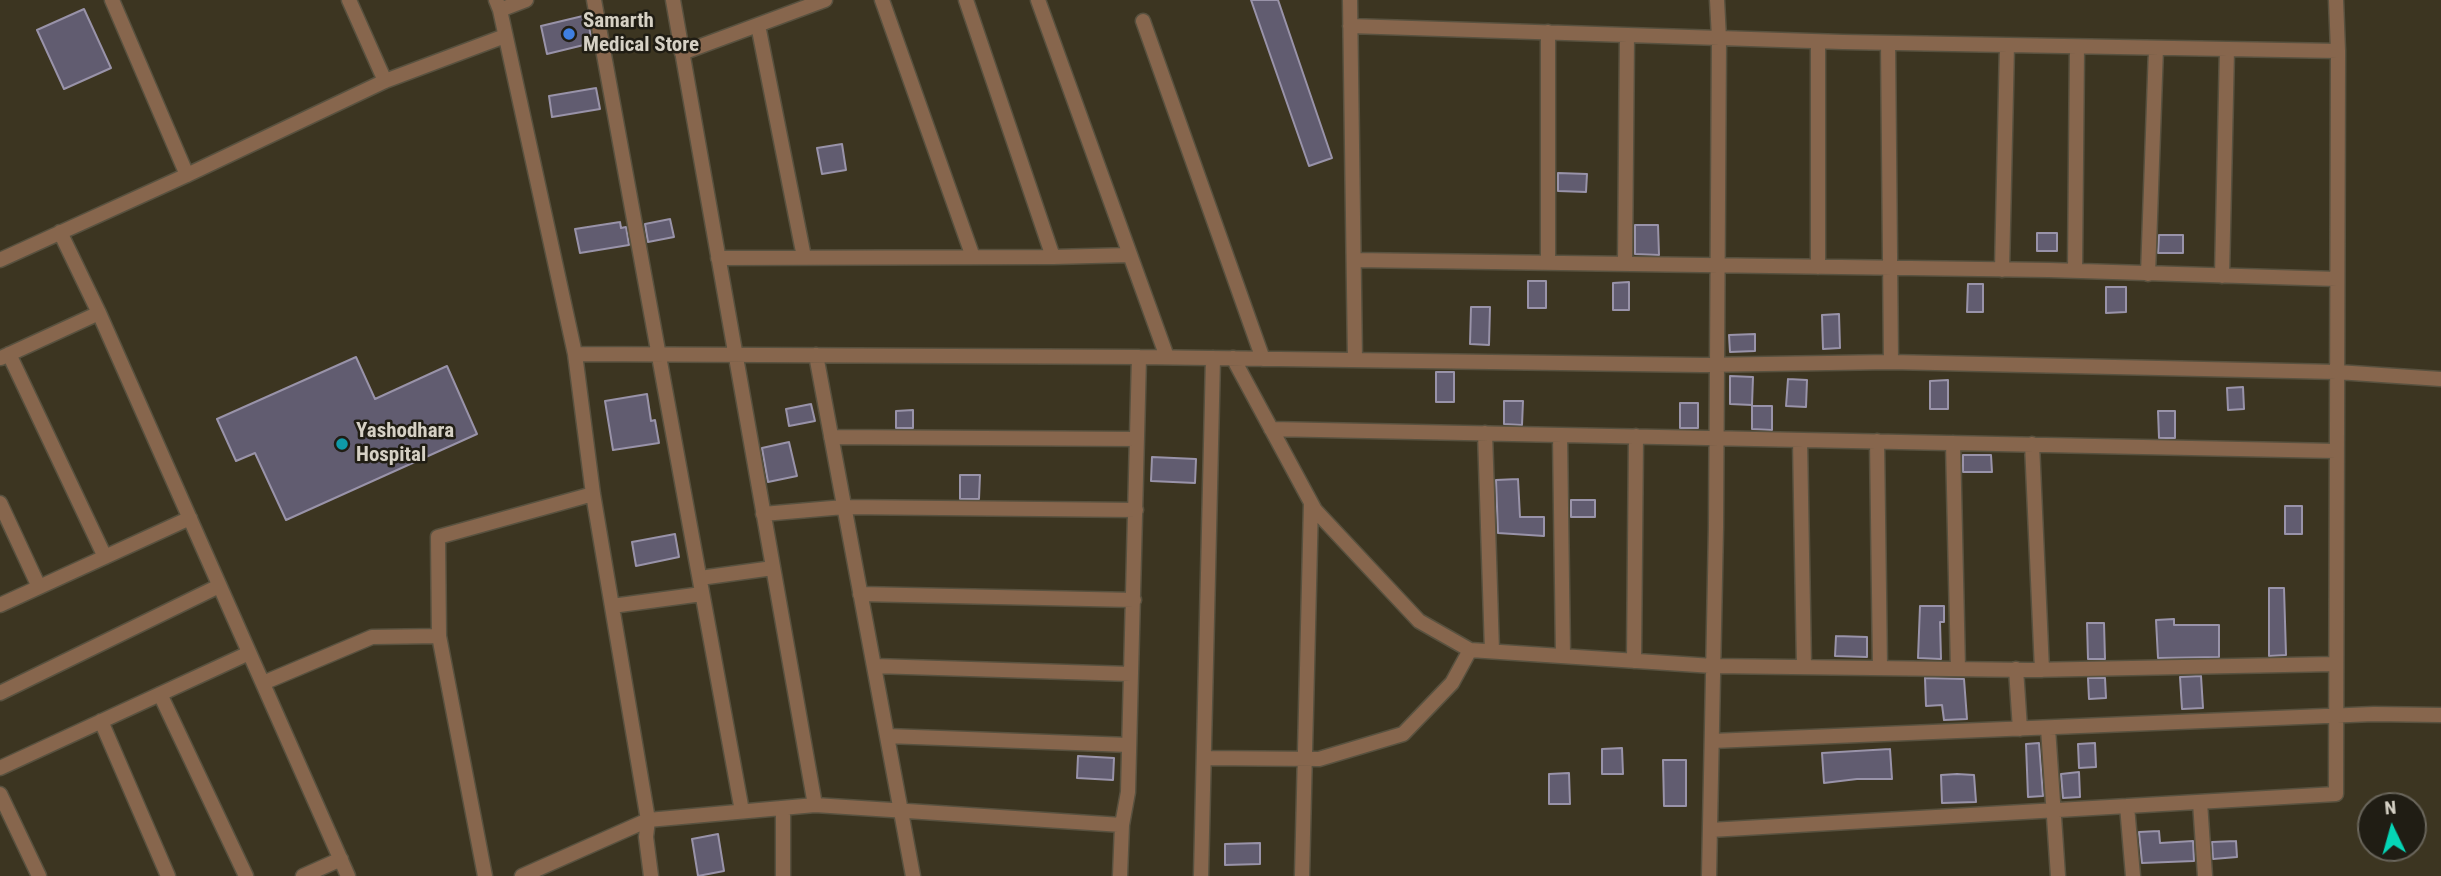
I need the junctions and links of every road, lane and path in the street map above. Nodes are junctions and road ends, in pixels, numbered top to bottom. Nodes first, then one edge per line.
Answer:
1 (112, 0) edge
2 (349, 0) edge
3 (526, 0) edge
4 (594, 0) edge
5 (673, 0) edge
6 (825, 0) edge
7 (882, 0) edge
8 (966, 0) edge
9 (1038, 0) edge
10 (1350, 0) edge
11 (1717, 0) edge
12 (2336, 0) edge
13 (498, 5) edge
14 (1143, 21) dead end
15 (758, 25) junction
16 (1350, 26) junction
17 (1548, 32) junction
18 (1627, 35) junction
19 (505, 36) junction
20 (1719, 38) junction
21 (1818, 41) junction
22 (1888, 43) junction
23 (2007, 45) junction
24 (2077, 47) junction
25 (2156, 48) junction
26 (2227, 49) junction
27 (2338, 51) junction
28 (682, 53) junction
29 (384, 81) junction
30 (187, 175) junction
31 (60, 232) junction
32 (1130, 255) junction
33 (804, 257) junction
34 (973, 257) junction
35 (1053, 257) junction
36 (718, 258) junction
37 (0, 260) edge
38 (1354, 260) junction
39 (1548, 263) junction
40 (1625, 264) junction
41 (1718, 265) junction
42 (1818, 267) junction
43 (1890, 268) junction
44 (2002, 270) junction
45 (2075, 271) junction
46 (2148, 274) junction
47 (2222, 276) junction
48 (2337, 279) junction
49 (99, 313) junction
50 (575, 354) junction
51 (659, 354) junction
52 (736, 355) junction
53 (816, 355) junction
54 (4, 356) edge
55 (1139, 357) junction
56 (1167, 358) junction
57 (1213, 358) junction
58 (1233, 358) junction
59 (1263, 359) junction
60 (1355, 360) junction
61 (1891, 362) junction
62 (1717, 364) junction
63 (2336, 372) junction
64 (2441, 379) edge
65 (1271, 429) junction
66 (1485, 433) junction
67 (1560, 435) junction
68 (1636, 436) junction
69 (831, 437) junction
70 (1717, 438) junction
71 (1137, 439) junction
72 (1800, 440) junction
73 (1877, 441) junction
74 (1953, 443) junction
75 (2032, 444) junction
76 (2336, 451) junction
77 (593, 494) junction
78 (0, 503) edge
79 (1311, 503) junction
80 (844, 507) junction
81 (1136, 510) junction
82 (763, 514) junction
83 (190, 518) junction
84 (105, 557) junction
85 (773, 568) junction
86 (699, 578) junction
87 (219, 586) junction
88 (39, 587) junction
89 (702, 594) junction
90 (860, 594) junction
91 (1134, 600) junction
92 (0, 605) edge
93 (612, 606) junction
94 (439, 636) junction
95 (1470, 650) junction
96 (1492, 651) junction
97 (249, 653) junction
98 (1563, 656) junction
99 (1634, 661) junction
100 (2335, 664) junction
101 (874, 666) junction
102 (1713, 666) junction
103 (1804, 667) junction
104 (1880, 668) junction
105 (1958, 669) junction
106 (2016, 670) junction
107 (2042, 670) junction
108 (1131, 674) junction
109 (263, 683) junction
110 (0, 693) edge
111 (160, 694) junction
112 (2441, 715) edge
113 (2336, 716) junction
114 (101, 721) junction
115 (2048, 727) junction
116 (2020, 729) junction
117 (887, 736) junction
118 (1712, 741) junction
119 (1129, 745) junction
120 (1204, 758) junction
121 (1305, 759) junction
122 (0, 768) edge
123 (0, 794) edge
124 (2200, 802) junction
125 (815, 805) junction
126 (2127, 806) junction
127 (783, 808) junction
128 (2053, 810) junction
129 (742, 811) junction
130 (900, 811) junction
131 (648, 820) junction
132 (1122, 825) junction
133 (1710, 830) junction
134 (341, 859) junction
135 (39, 876) edge
136 (168, 876) edge
137 (246, 876) edge
138 (303, 876) edge
139 (348, 876) edge
140 (485, 876) edge
141 (522, 876) edge
142 (651, 876) edge
143 (783, 876) edge
144 (913, 876) edge
145 (1120, 876) edge
146 (1201, 876) edge
147 (1302, 876) edge
148 (1709, 876) edge
149 (2057, 876) edge
150 (2133, 876) edge
151 (2205, 876) edge

1 - 30 street
2 - 29 street
3 - 13 street
4 - 51 street
5 - 28 street
6 - 15 street
7 - 34 street
8 - 35 street
9 - 32 street
10 - 16 street
11 - 20 street
12 - 27 street
13 - 19 street
14 - 59 street
15 - 28 street
15 - 33 street
16 - 17 street
16 - 38 street
17 - 18 street
17 - 39 street
18 - 20 street
18 - 40 street
19 - 29 street
19 - 50 street
20 - 21 street
20 - 41 street
21 - 22 street
21 - 42 street
22 - 23 street
22 - 43 street
23 - 24 street
23 - 44 street
24 - 25 street
24 - 45 street
25 - 26 street
25 - 46 street
26 - 27 street
26 - 47 street
27 - 48 street
28 - 36 street
29 - 30 street
30 - 31 street
31 - 37 street
31 - 49 street
32 - 35 street
32 - 56 street
33 - 34 street
33 - 36 street
34 - 35 street
36 - 52 street
38 - 39 street
38 - 60 street
39 - 40 street
40 - 41 street
41 - 42 street
41 - 62 street
42 - 43 street
43 - 44 street
43 - 61 street
44 - 45 street
45 - 46 street
46 - 47 street
47 - 48 street
48 - 63 street
49 - 54 street
49 - 83 street
50 - 51 street
50 - 77 street
51 - 52 street
51 - 86 street
52 - 53 street
52 - 82 street
53 - 55 street
53 - 69 street
54 - 84 street
55 - 56 street
55 - 71 street
56 - 57 street
57 - 58 street
57 - 120 street
58 - 59 street
58 - 65 street
59 - 60 street
60 - 62 street
61 - 62 street
61 - 63 street
62 - 70 street
63 - 64 street
63 - 76 street
65 - 66 street
65 - 79 street
66 - 67 street
66 - 96 street
67 - 68 street
67 - 98 street
68 - 70 street
68 - 99 street
69 - 71 street
69 - 80 street
70 - 72 street
70 - 102 street
71 - 81 street
72 - 73 street
72 - 103 street
73 - 74 street
73 - 104 street
74 - 75 street
74 - 105 street
75 - 76 street
75 - 107 street
76 - 100 street
77 - 93 street
77 - 94 street
78 - 88 street
79 - 95 street
79 - 121 street
80 - 81 street
80 - 82 street
80 - 90 street
81 - 91 street
82 - 85 street
83 - 84 street
83 - 87 street
84 - 88 street
85 - 86 street
85 - 125 street
86 - 89 street
87 - 97 street
87 - 110 street
88 - 92 street
89 - 93 street
89 - 129 street
90 - 91 street
90 - 101 street
91 - 108 street
93 - 131 street
94 - 109 street
94 - 140 street
95 - 96 street
95 - 121 street
96 - 98 street
97 - 109 street
97 - 111 street
98 - 99 street
99 - 102 street
100 - 107 street
100 - 113 street
101 - 108 street
101 - 117 street
102 - 103 street
102 - 118 street
103 - 104 street
104 - 105 street
105 - 106 street
106 - 107 street
106 - 116 street
108 - 119 street
109 - 134 street
111 - 114 street
111 - 137 street
112 - 113 street
113 - 115 street
113 - 124 street
114 - 122 street
114 - 136 street
115 - 116 street
115 - 128 street
116 - 118 street
117 - 119 street
117 - 130 street
118 - 133 street
119 - 132 street
120 - 121 street
120 - 146 street
121 - 147 street
123 - 135 street
124 - 126 street
124 - 151 street
125 - 127 street
125 - 130 street
126 - 128 street
126 - 150 street
127 - 129 street
127 - 143 street
128 - 133 street
128 - 149 street
129 - 131 street
130 - 132 street
130 - 144 street
131 - 141 street
131 - 142 street
132 - 145 street
133 - 148 street
134 - 138 street
134 - 139 street

